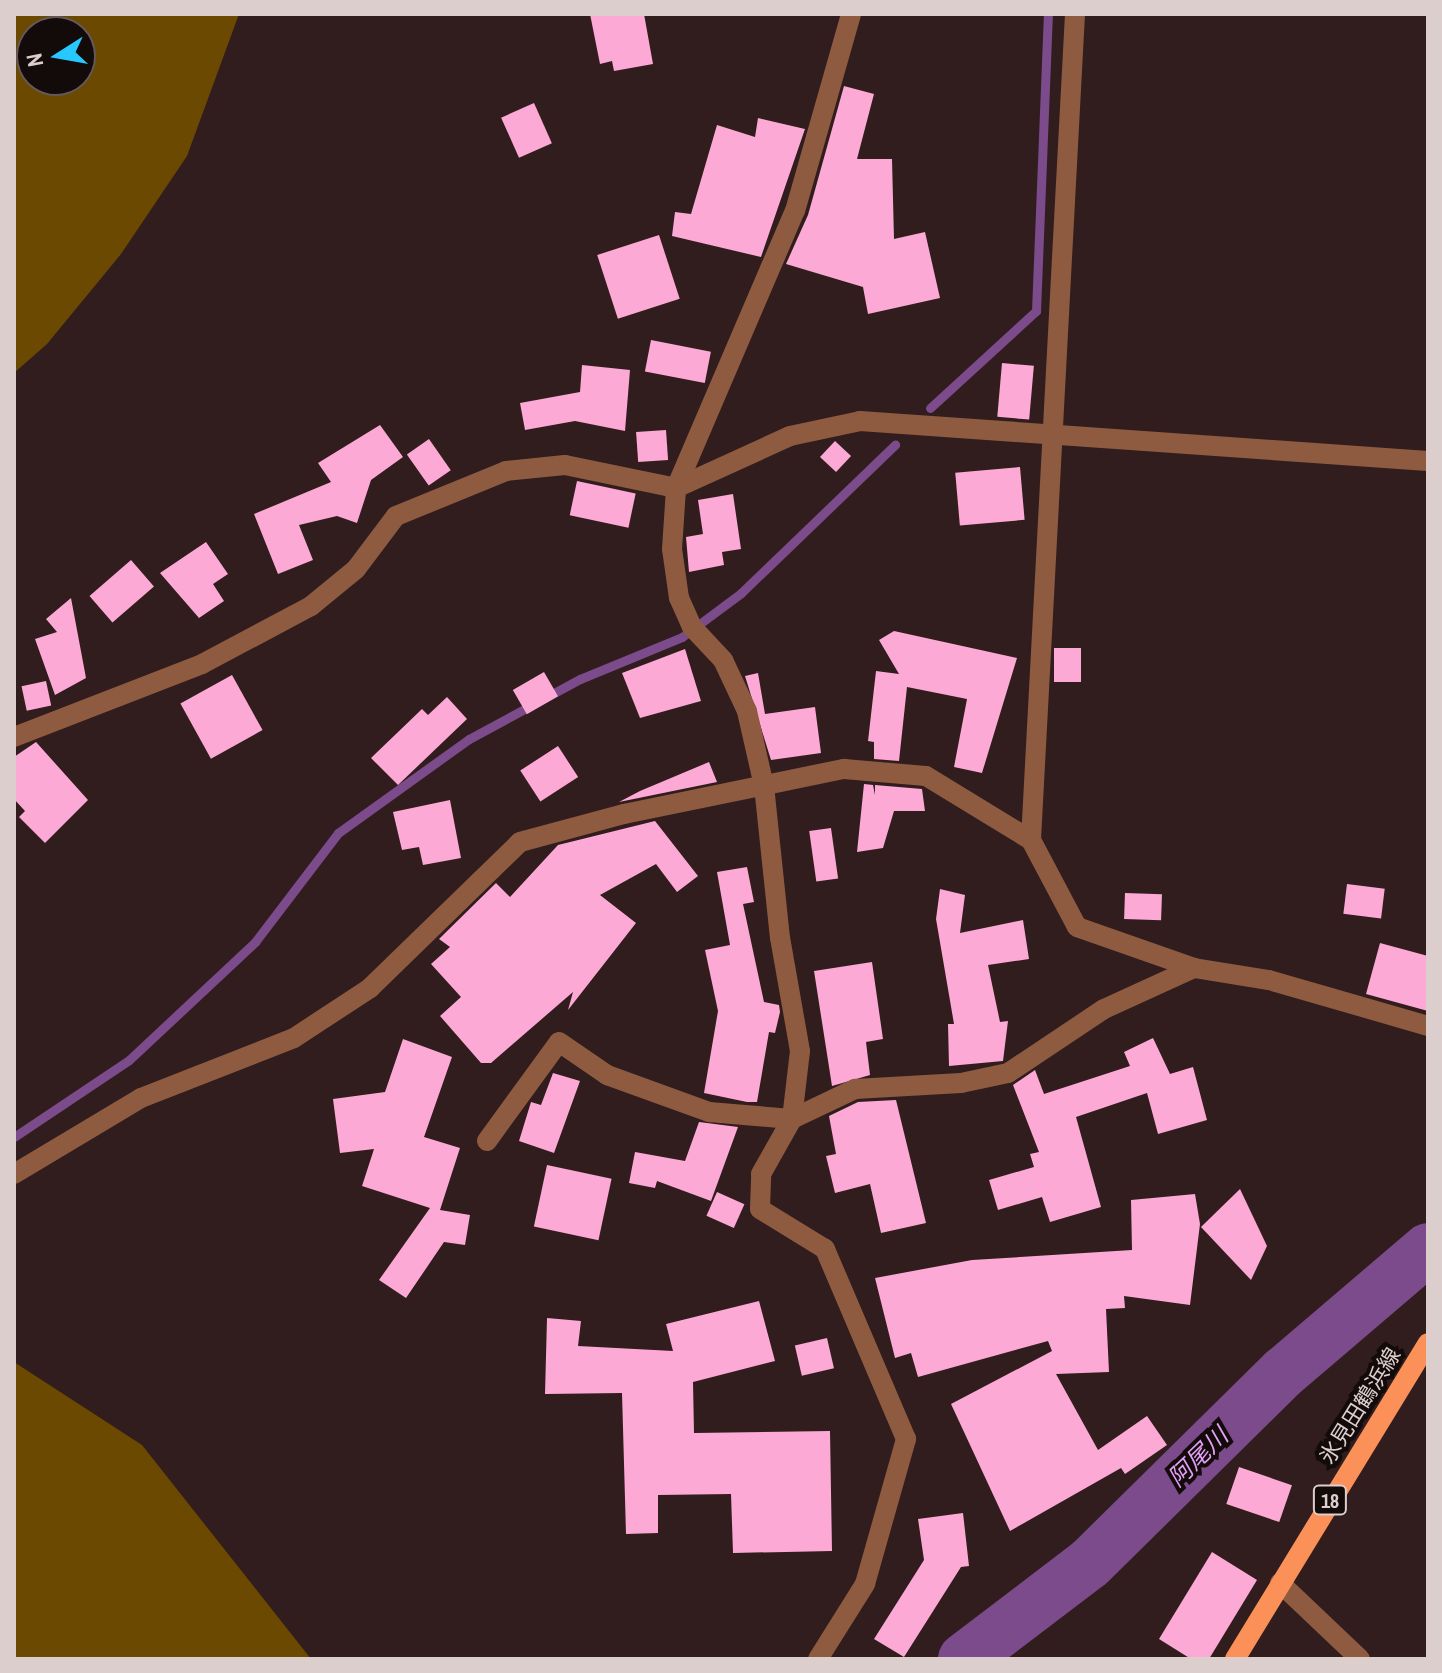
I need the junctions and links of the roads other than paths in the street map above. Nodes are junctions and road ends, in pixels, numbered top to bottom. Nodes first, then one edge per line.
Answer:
1 (851, 14) edge
2 (1075, 14) edge
3 (1049, 439) junction
4 (1428, 461) edge
5 (676, 488) junction
6 (14, 737) edge
7 (764, 786) junction
8 (1031, 840) junction
9 (1194, 968) junction
10 (1428, 1026) edge
11 (792, 1119) junction
12 (487, 1141) dead end
13 (14, 1174) edge
14 (1428, 1343) edge
15 (1280, 1583) junction
16 (818, 1659) edge
17 (1235, 1659) edge
18 (1360, 1659) edge

1 - 5 street
2 - 3 street
3 - 4 street
3 - 5 street
3 - 8 street
5 - 6 street
5 - 7 street
7 - 8 street
7 - 11 street
7 - 13 street
8 - 9 street
9 - 10 street
9 - 11 street
11 - 12 street
11 - 16 street
14 - 15 main road, 氷見田鶴浜線 / 18
15 - 17 main road, 氷見田鶴浜線 / 18
15 - 18 street

